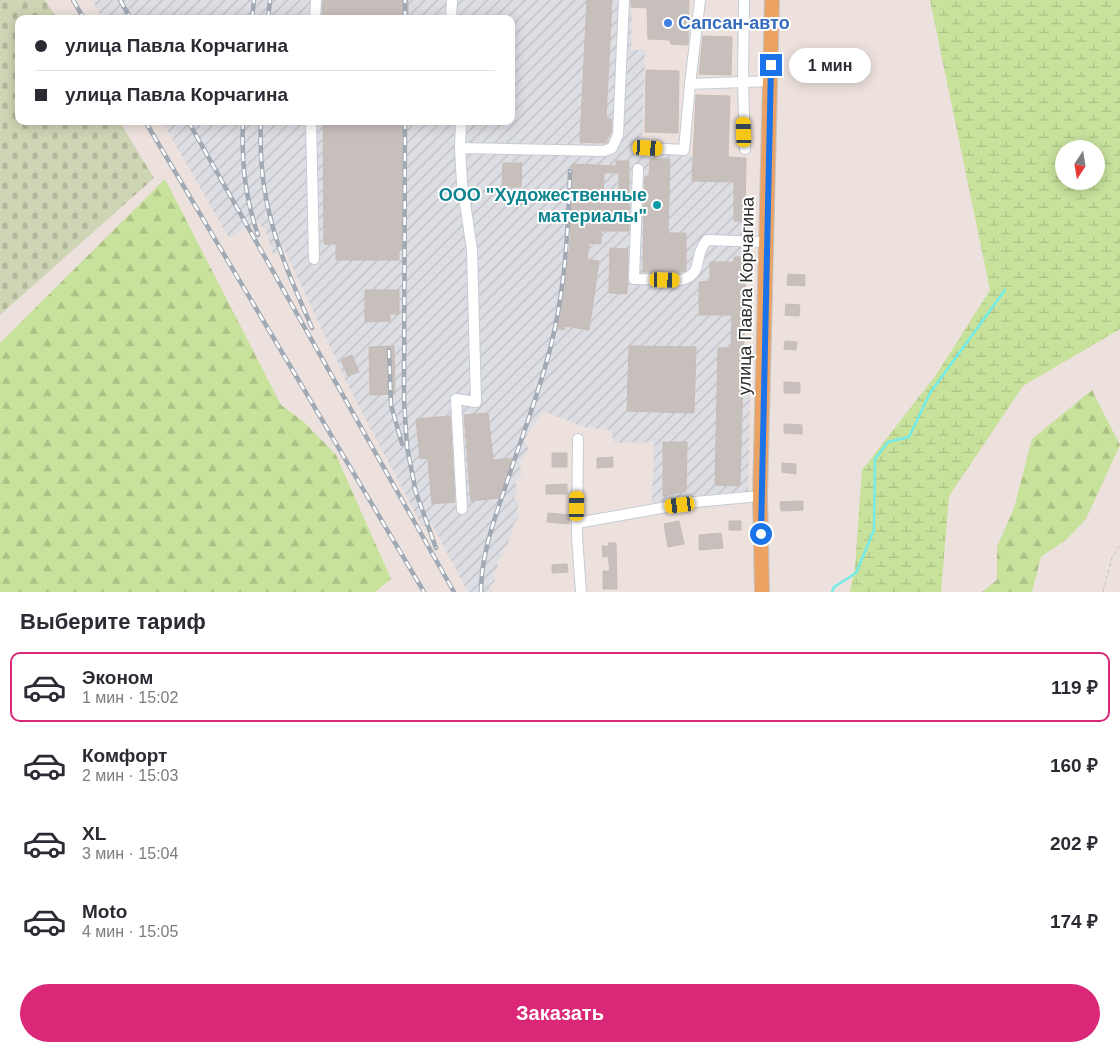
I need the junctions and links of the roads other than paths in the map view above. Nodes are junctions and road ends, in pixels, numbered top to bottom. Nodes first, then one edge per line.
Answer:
1 (316, 0) edge
2 (452, 0) edge
3 (624, 0) edge
4 (700, 0) edge
5 (744, 0) edge
6 (772, 0) edge
7 (314, 15) edge
8 (451, 15) edge
9 (770, 81) junction
10 (742, 82) junction
11 (690, 84) junction
12 (311, 125) edge
13 (461, 125) edge
14 (460, 148) junction
15 (648, 148) dead end
16 (745, 149) dead end
17 (638, 169) dead end
18 (766, 242) junction
19 (314, 259) dead end
20 (578, 439) dead end
21 (760, 496) junction
22 (462, 509) dead end
23 (577, 524) junction
24 (581, 592) edge
25 (762, 592) edge

1 - 7 street
2 - 8 street
3 - 14 street
4 - 11 street
5 - 10 street
6 - 9 main road, улица Павла Корчагина
9 - 10 street
9 - 18 main road, улица Павла Корчагина
10 - 11 street
10 - 16 street
11 - 15 street
12 - 19 street
13 - 14 street
14 - 22 street
17 - 18 street
18 - 21 main road, улица Павла Корчагина
20 - 23 street
21 - 23 street
21 - 25 main road, улица Павла Корчагина
23 - 24 street

